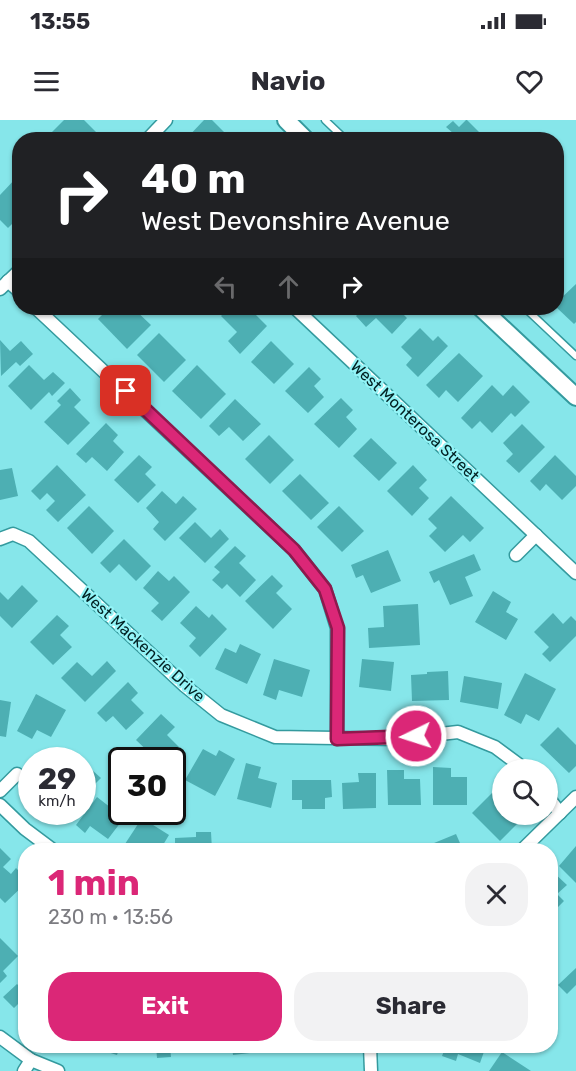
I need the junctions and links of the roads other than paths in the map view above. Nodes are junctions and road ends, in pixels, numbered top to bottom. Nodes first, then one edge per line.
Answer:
1 (166, 120) edge
2 (285, 120) edge
3 (325, 120) edge
4 (155, 132) edge
5 (298, 132) edge
6 (338, 132) edge
7 (43, 315) edge
8 (302, 315) edge
9 (488, 315) edge
10 (532, 315) edge
11 (576, 356) edge
12 (576, 397) edge
13 (536, 536) junction
14 (0, 539) edge
15 (516, 555) dead end
16 (576, 573) edge
17 (337, 739) junction
18 (511, 759) edge
19 (17, 774) dead end
20 (0, 791) edge
21 (576, 797) edge
22 (0, 805) edge
23 (558, 810) edge
24 (560, 813) junction
25 (43, 843) edge
26 (529, 843) edge
27 (0, 1037) edge
28 (370, 1053) edge
29 (27, 1066) edge
30 (58, 1071) edge
31 (371, 1071) edge

1 - 4 street
2 - 5 main road
3 - 6 lane
7 - 17 street
8 - 13 street, West Monterosa Street
9 - 12 main road
10 - 11 lane
13 - 15 street
13 - 16 street, West Monterosa Street
14 - 17 street, West Mackenzie Drive
17 - 18 street, West Mackenzie Drive
19 - 20 street
21 - 24 street
22 - 25 street
23 - 24 street
24 - 26 street
27 - 29 street
28 - 31 street
29 - 30 street

